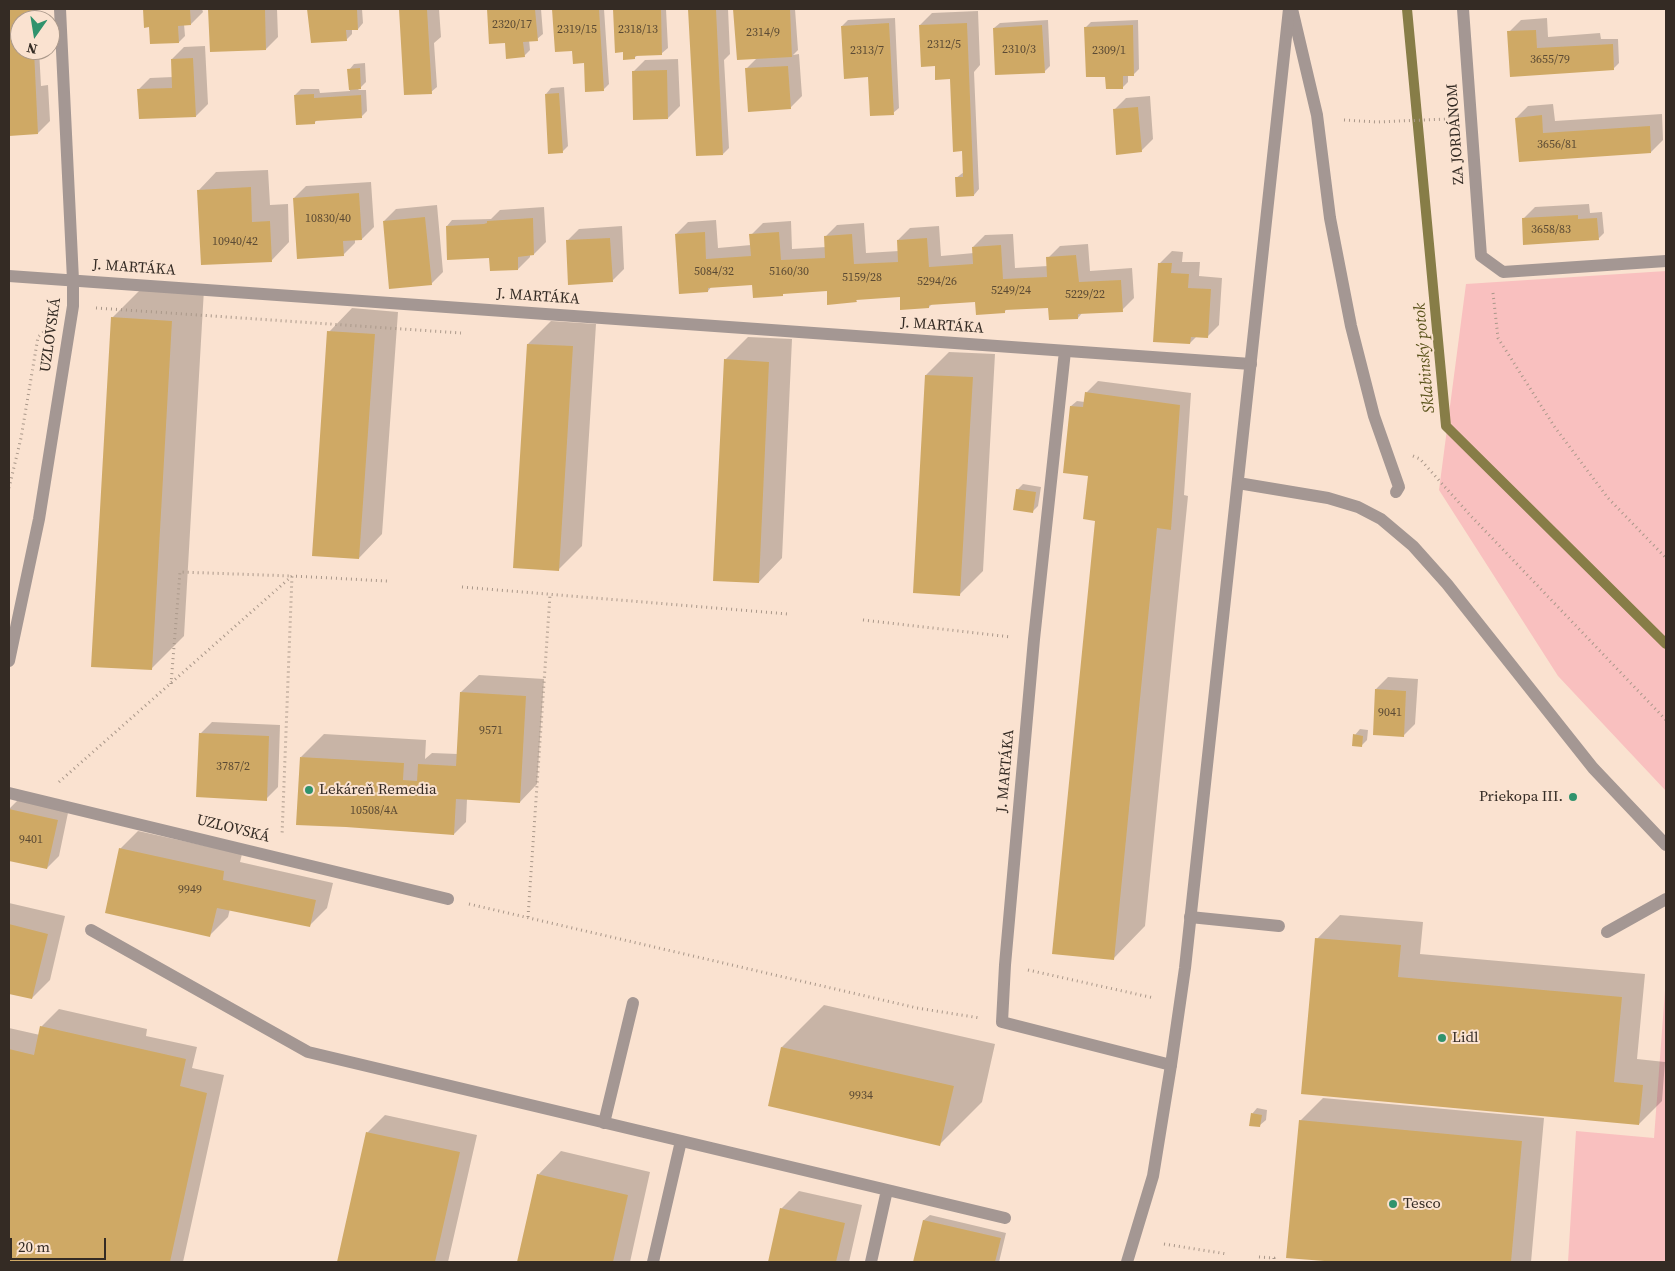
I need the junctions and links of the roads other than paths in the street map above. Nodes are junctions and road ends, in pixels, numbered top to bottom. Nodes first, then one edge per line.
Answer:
1 (60, 9) edge
2 (1290, 9) edge
3 (1463, 9) edge
4 (1666, 261) edge
5 (9, 276) edge
6 (73, 280) junction
7 (1065, 351) junction
8 (1251, 364) junction
9 (1238, 483) junction
10 (1396, 492) dead end
11 (9, 661) edge
12 (9, 793) edge
13 (1666, 845) edge
14 (448, 899) road end
15 (1666, 899) edge
16 (1190, 916) junction
17 (1279, 926) dead end
18 (90, 930) dead end
19 (1607, 932) dead end
20 (633, 1003) dead end
21 (1171, 1065) junction
22 (604, 1122) junction
23 (682, 1141) junction
24 (887, 1190) junction
25 (1005, 1218) dead end
26 (653, 1262) edge
27 (871, 1262) edge
28 (1127, 1262) edge

1 - 6 street, UZLOVSKÁ
2 - 8 street
2 - 10 street
3 - 4 street, ZA JORDÁNOM
5 - 6 street, J. MARTÁKA
6 - 7 street, J. MARTÁKA
6 - 11 street, UZLOVSKÁ
7 - 8 street, J. MARTÁKA
7 - 21 street, J. MARTÁKA
8 - 9 street
9 - 13 street
9 - 16 street
12 - 14 street, UZLOVSKÁ
15 - 19 street
16 - 17 street
16 - 21 street
18 - 22 street
20 - 22 street
21 - 28 street
22 - 23 street
23 - 24 street
23 - 26 street
24 - 25 street
24 - 27 street

